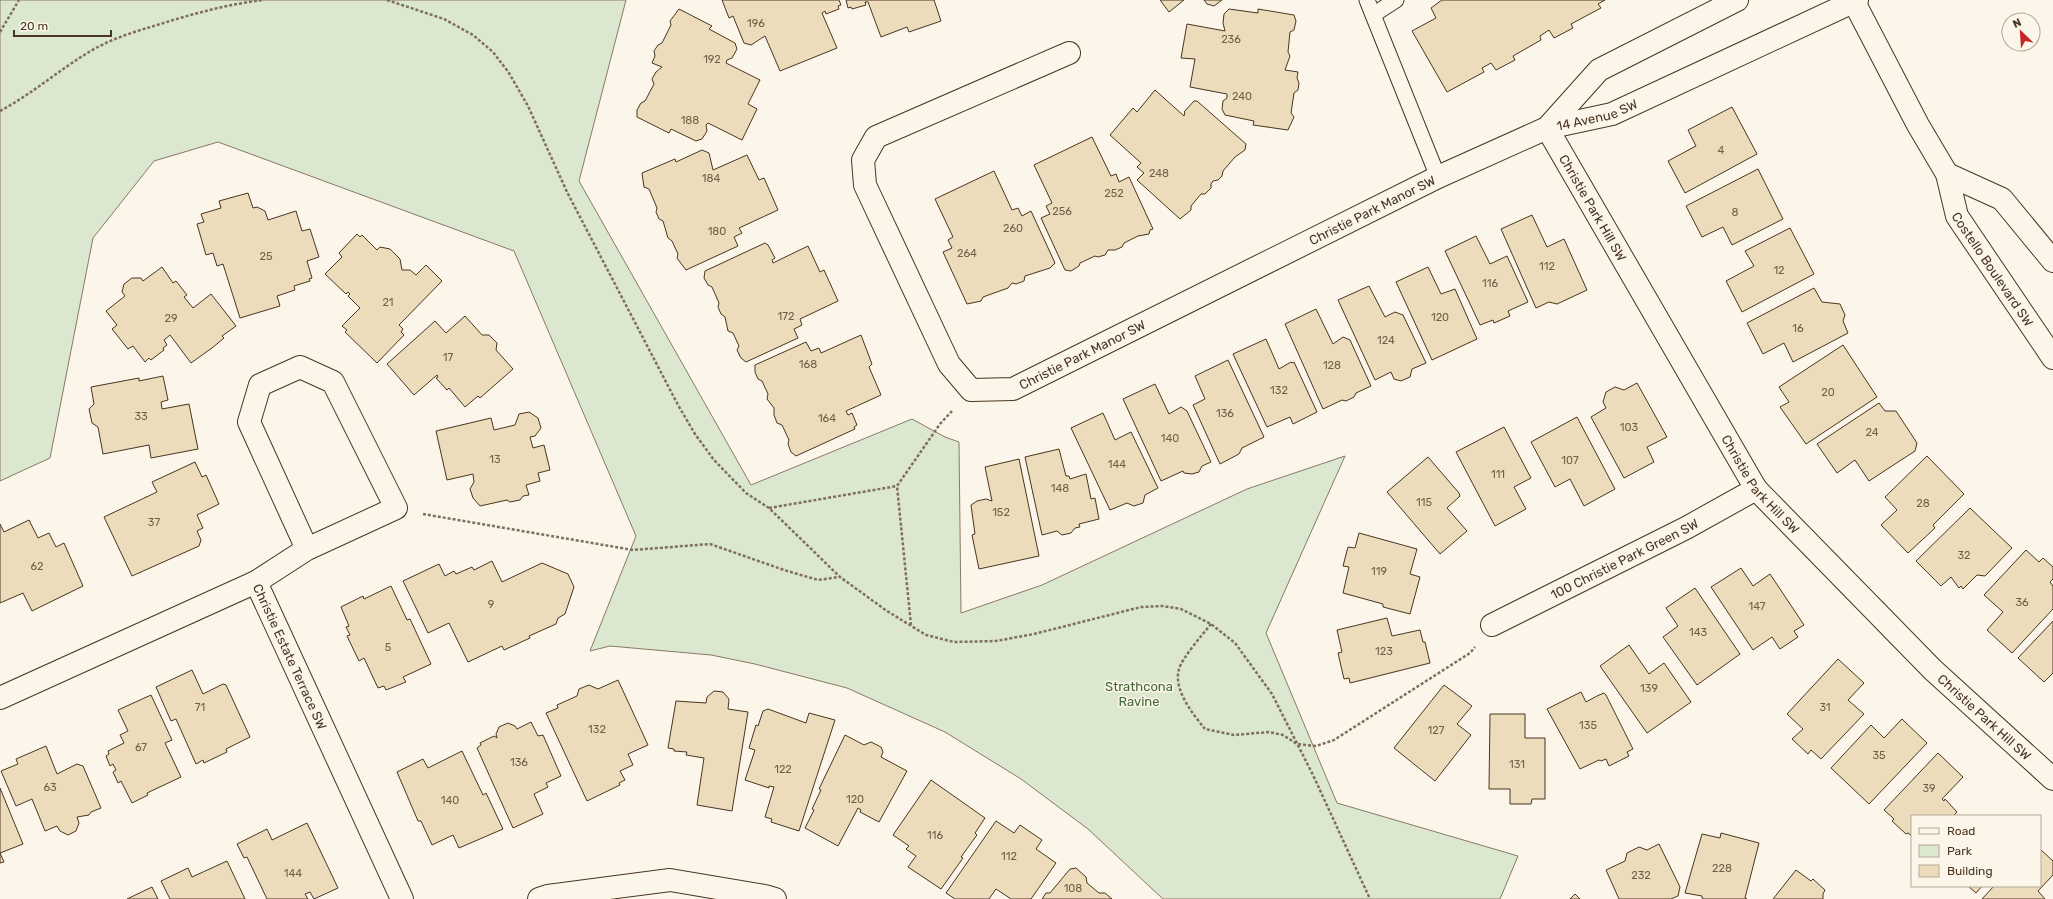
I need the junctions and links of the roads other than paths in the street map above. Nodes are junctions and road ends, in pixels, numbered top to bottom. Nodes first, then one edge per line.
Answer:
1 (1367, 0) edge
2 (1396, 0) edge
3 (1737, 0) edge
4 (1855, 0) edge
5 (1372, 15) junction
6 (1069, 53) dead end
7 (1546, 128) junction
8 (1947, 174) junction
9 (1438, 177) junction
10 (2053, 261) edge
11 (2053, 358) edge
12 (1756, 489) junction
13 (307, 548) junction
14 (256, 582) junction
15 (1492, 626) road end
16 (0, 698) edge
17 (2053, 779) edge
18 (402, 899) edge
19 (539, 899) edge
20 (775, 899) edge

1 - 5 lane
2 - 5 lane
3 - 7 street, 14 Avenue SW
4 - 7 street, 14 Avenue SW
4 - 8 street, Costello Boulevard SW
5 - 9 lane
6 - 9 street, Christie Park Manor SW
7 - 9 street, Christie Park Manor SW
7 - 12 street, Christie Park Hill SW
8 - 10 street
8 - 11 street, Costello Boulevard SW
12 - 15 street, 100 Christie Park Green SW
12 - 17 street, Christie Park Hill SW
13 - 13 street
13 - 14 street
14 - 16 street, Christie Estate Terrace SW
14 - 18 street, Christie Estate Terrace SW
19 - 20 street

